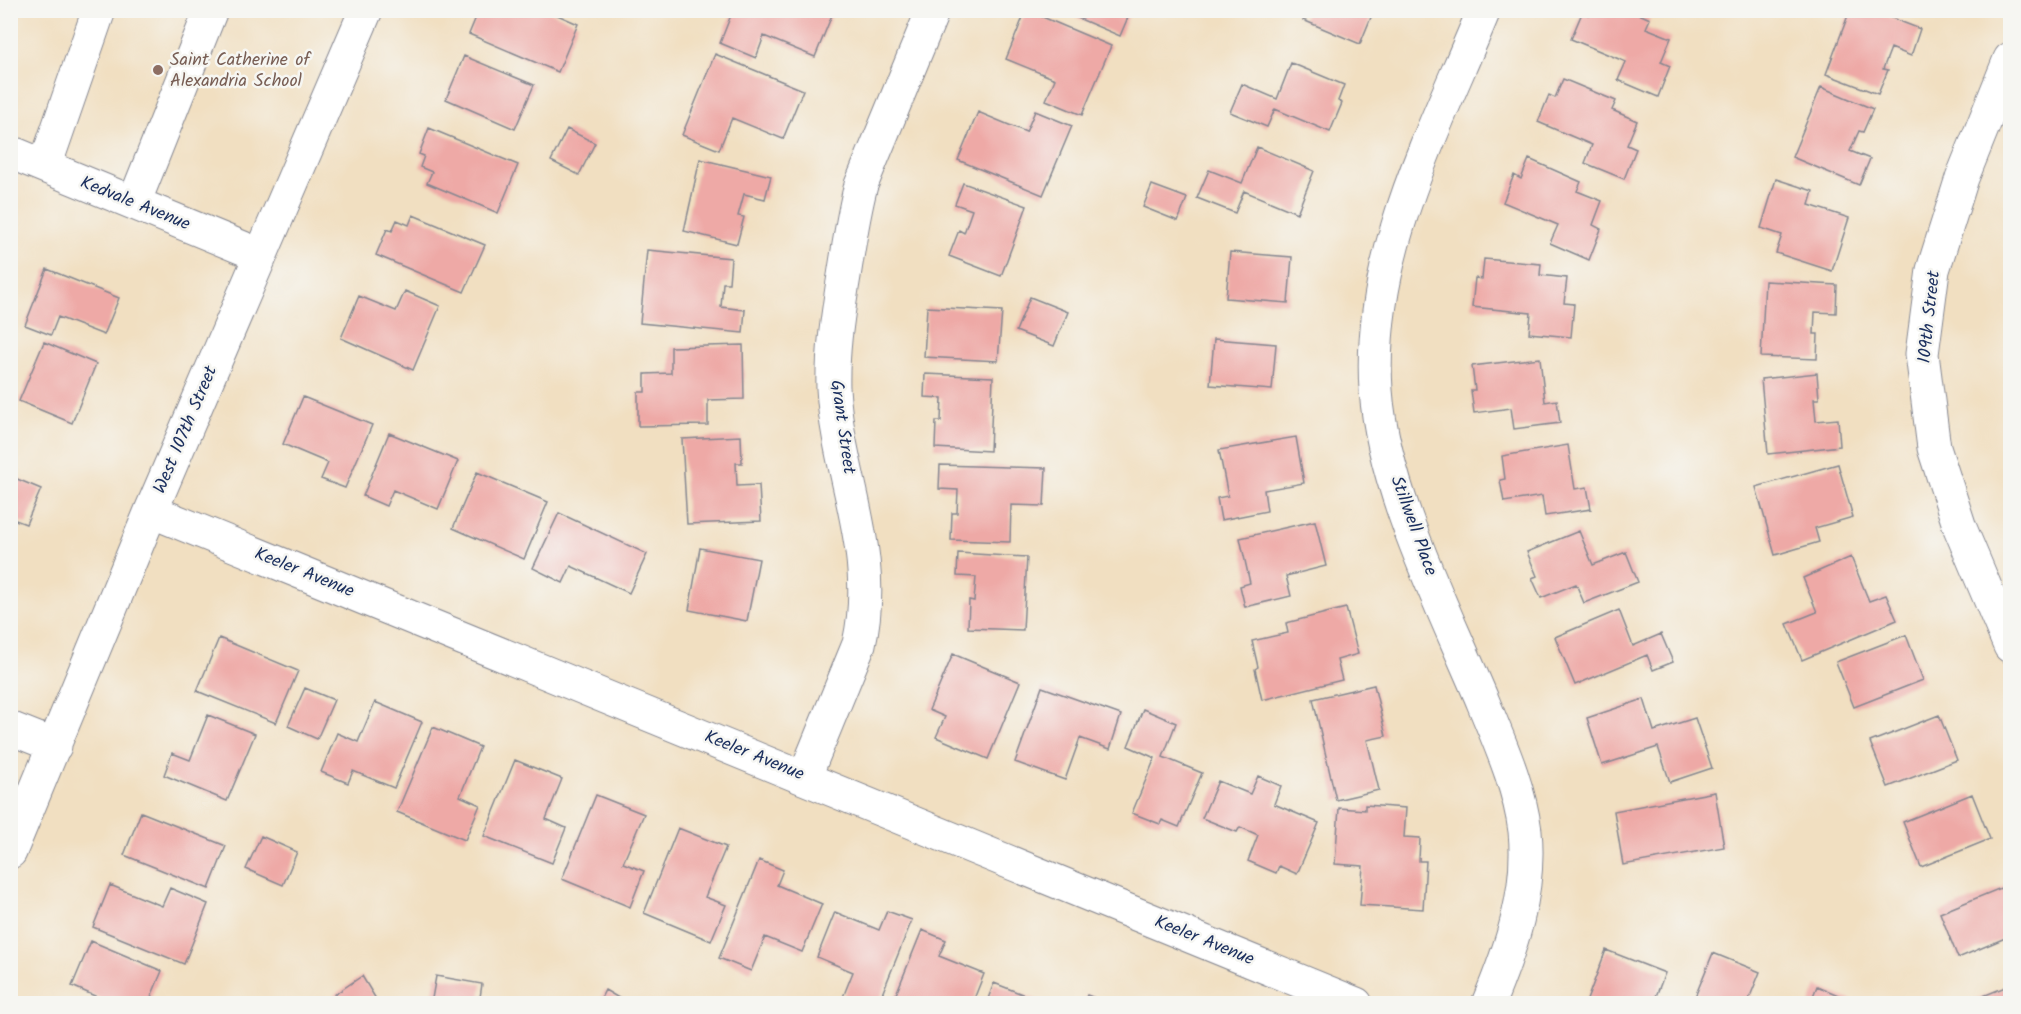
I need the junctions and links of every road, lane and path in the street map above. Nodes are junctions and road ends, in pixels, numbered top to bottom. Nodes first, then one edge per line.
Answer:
1 (99, 10) edge
2 (211, 10) edge
3 (366, 10) edge
4 (933, 10) edge
5 (1484, 10) edge
6 (2010, 59) edge
7 (10, 152) edge
8 (45, 166) junction
9 (134, 203) junction
10 (260, 255) junction
11 (151, 511) junction
12 (2010, 646) edge
13 (10, 728) edge
14 (55, 746) junction
15 (806, 776) junction
16 (10, 852) edge
17 (1356, 1004) edge
18 (1488, 1004) edge

1 - 8 street
2 - 9 street
3 - 10 street, West 107th Street
4 - 15 street, Grant Street
5 - 18 street, Stillwell Place
6 - 12 street, 109th Street
7 - 8 street, Kedvale Avenue
8 - 9 street, Kedvale Avenue
9 - 10 street, Kedvale Avenue
10 - 11 street, West 107th Street
11 - 14 street, West 107th Street
11 - 15 street, Keeler Avenue
13 - 14 street
14 - 16 street, West 107th Street
15 - 17 street, Keeler Avenue

